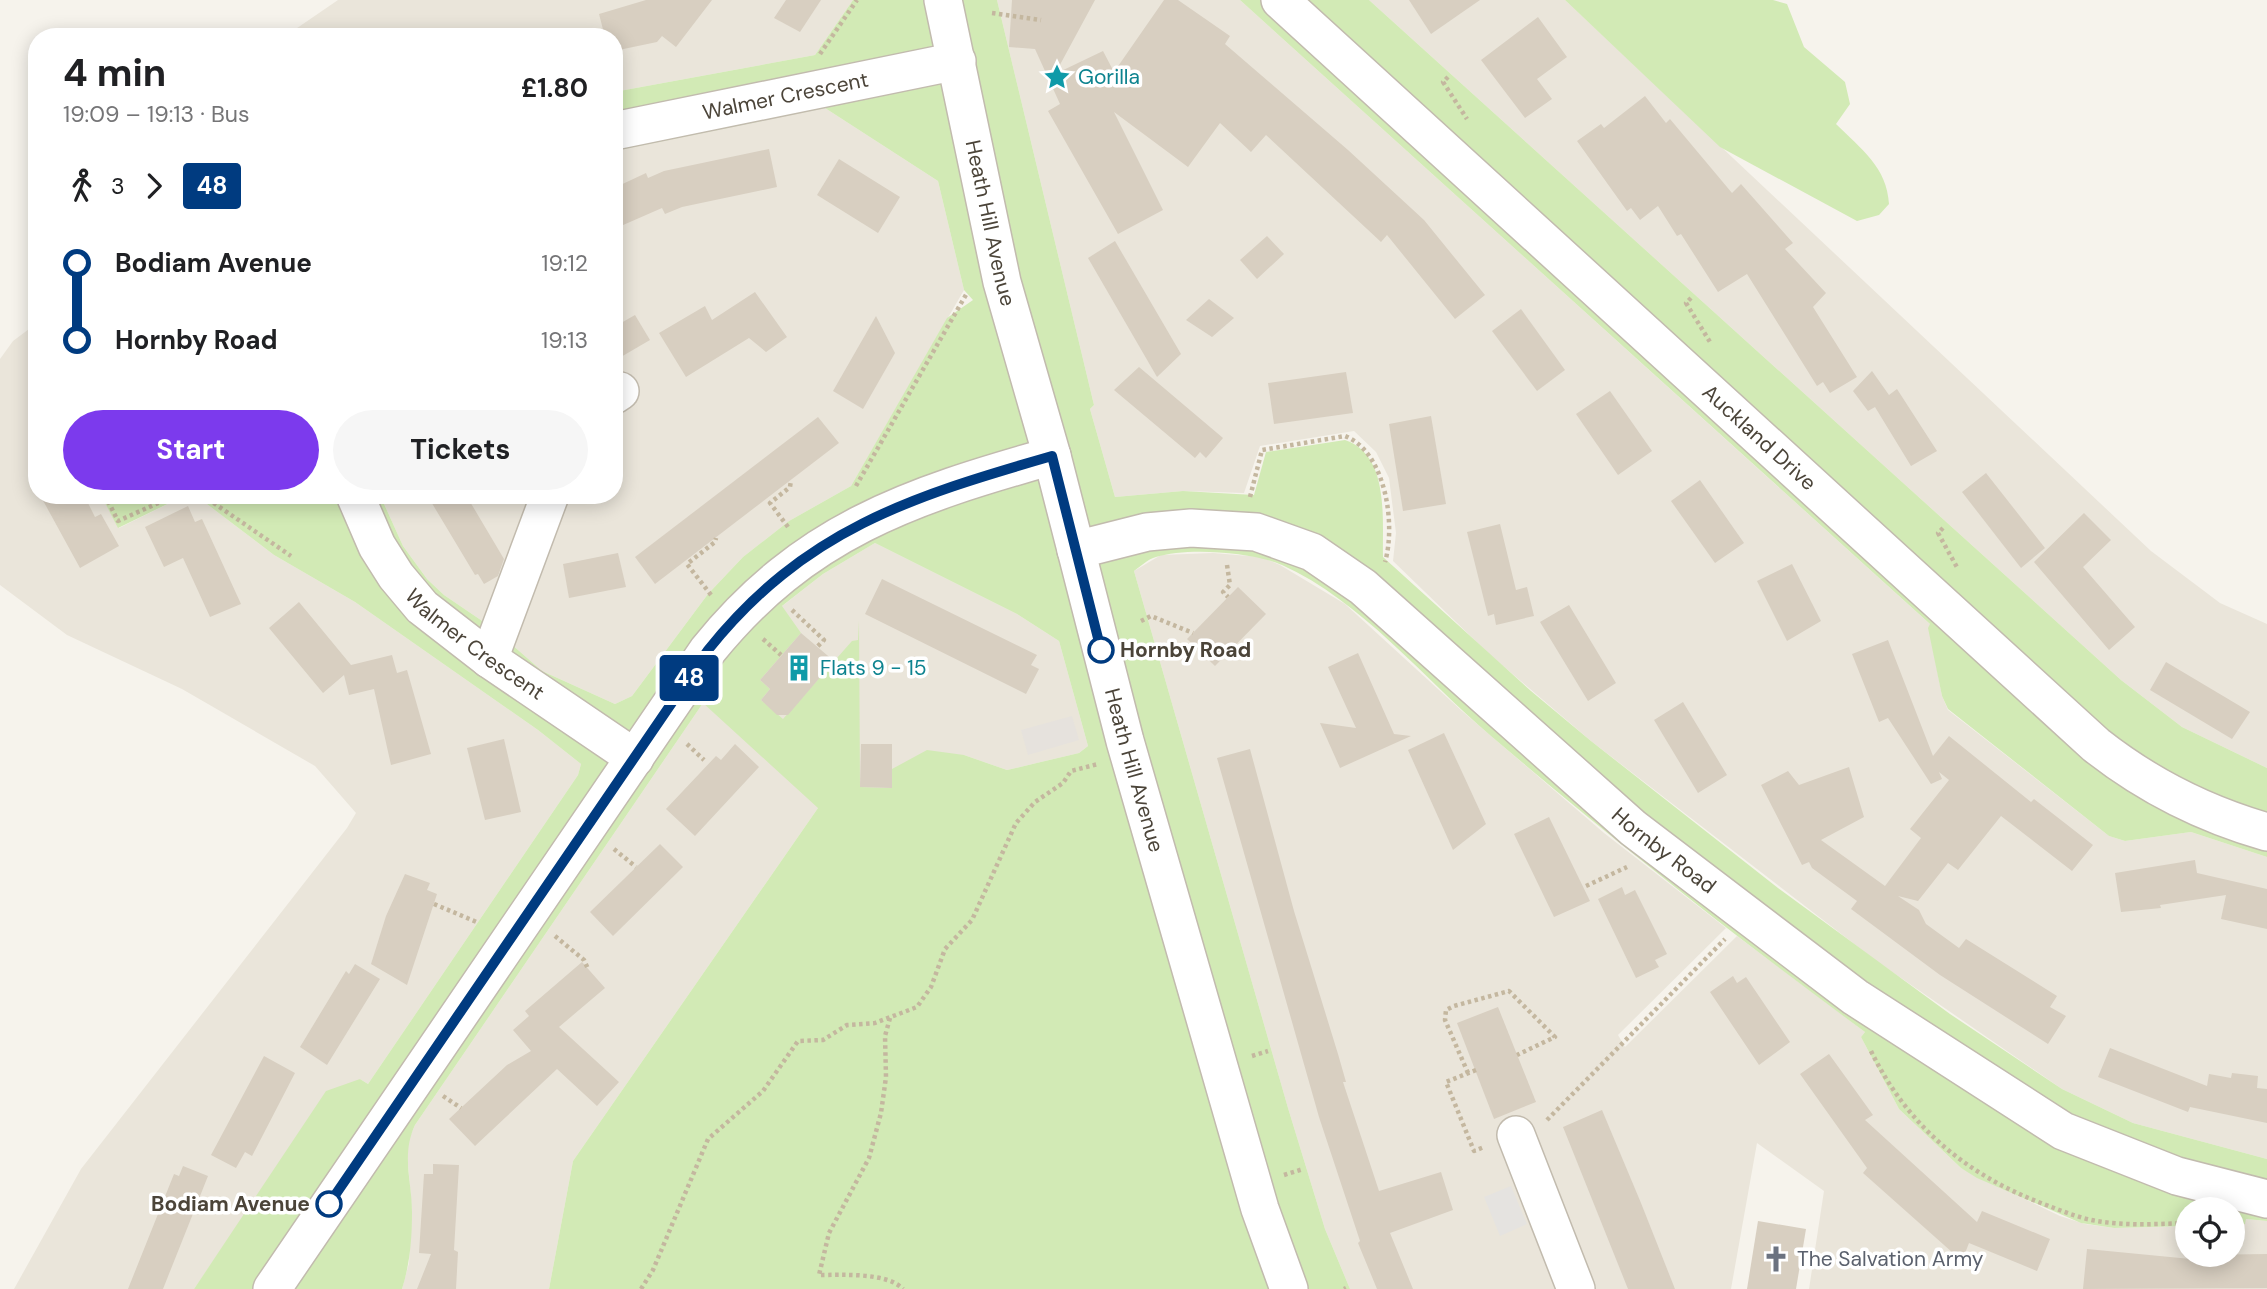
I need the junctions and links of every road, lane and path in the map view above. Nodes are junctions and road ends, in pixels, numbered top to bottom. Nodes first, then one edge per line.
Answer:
1 (857, 0) edge
2 (943, 0) edge
3 (1280, 0) edge
4 (992, 13) dead end
5 (1041, 20) dead end
6 (815, 61) dead end
7 (957, 61) junction
8 (1448, 77) dead end
9 (1472, 128) dead end
10 (623, 129) edge
11 (968, 292) dead end
12 (1690, 298) dead end
13 (1714, 348) dead end
14 (1052, 456) junction
15 (791, 480) dead end
16 (856, 486) dead end
17 (1250, 497) dead end
18 (110, 504) edge
19 (156, 504) edge
20 (215, 504) edge
21 (359, 504) edge
22 (547, 504) edge
23 (788, 527) dead end
24 (1943, 528) dead end
25 (716, 538) dead end
26 (1076, 550) junction
27 (291, 556) dead end
28 (1226, 560) dead end
29 (1382, 565) dead end
30 (1964, 579) dead end
31 (711, 596) dead end
32 (1228, 597) dead end
33 (790, 608) dead end
34 (1142, 621) dead end
35 (1193, 633) dead end
36 (762, 638) dead end
37 (817, 647) dead end
38 (781, 655) dead end
39 (489, 659) junction
40 (685, 742) dead end
41 (1129, 755) junction
42 (635, 758) junction
43 (704, 760) dead end
44 (2267, 832) edge
45 (611, 846) dead end
46 (1639, 861) dead end
47 (636, 867) dead end
48 (1586, 886) dead end
49 (434, 904) dead end
50 (1747, 915) junction
51 (483, 924) dead end
52 (553, 935) dead end
53 (588, 969) dead end
54 (890, 1017) junction
55 (1866, 1040) dead end
56 (1517, 1055) dead end
57 (1476, 1070) dead end
58 (1468, 1073) junction
59 (1516, 1135) junction
60 (2267, 1199) edge
61 (2175, 1223) edge
62 (272, 1289) edge
63 (641, 1289) edge
64 (904, 1289) edge
65 (1289, 1289) edge
66 (1576, 1289) edge

1 - 6 path
2 - 7 street, Heath Hill Avenue
3 - 44 street, Auckland Drive
4 - 5 path
7 - 10 street, Walmer Crescent
7 - 14 street, Heath Hill Avenue
8 - 9 path
11 - 16 path
12 - 13 path
14 - 26 street, Heath Hill Avenue
14 - 42 street
15 - 23 path
17 - 29 path
18 - 19 path
20 - 27 path
21 - 39 street, Walmer Crescent
22 - 39 street
24 - 30 path
25 - 31 path
26 - 41 street, Heath Hill Avenue
26 - 50 street, Hornby Road
28 - 32 path
33 - 37 path
34 - 35 path
36 - 38 path
39 - 42 street, Walmer Crescent
40 - 43 path
41 - 54 path
41 - 65 street, Heath Hill Avenue
42 - 62 street
45 - 47 path
46 - 48 path
49 - 51 path
50 - 59 path
50 - 60 street, Hornby Road
52 - 53 path
54 - 63 path
54 - 64 path
55 - 61 path
56 - 58 path
57 - 58 path
58 - 59 path
59 - 66 street

